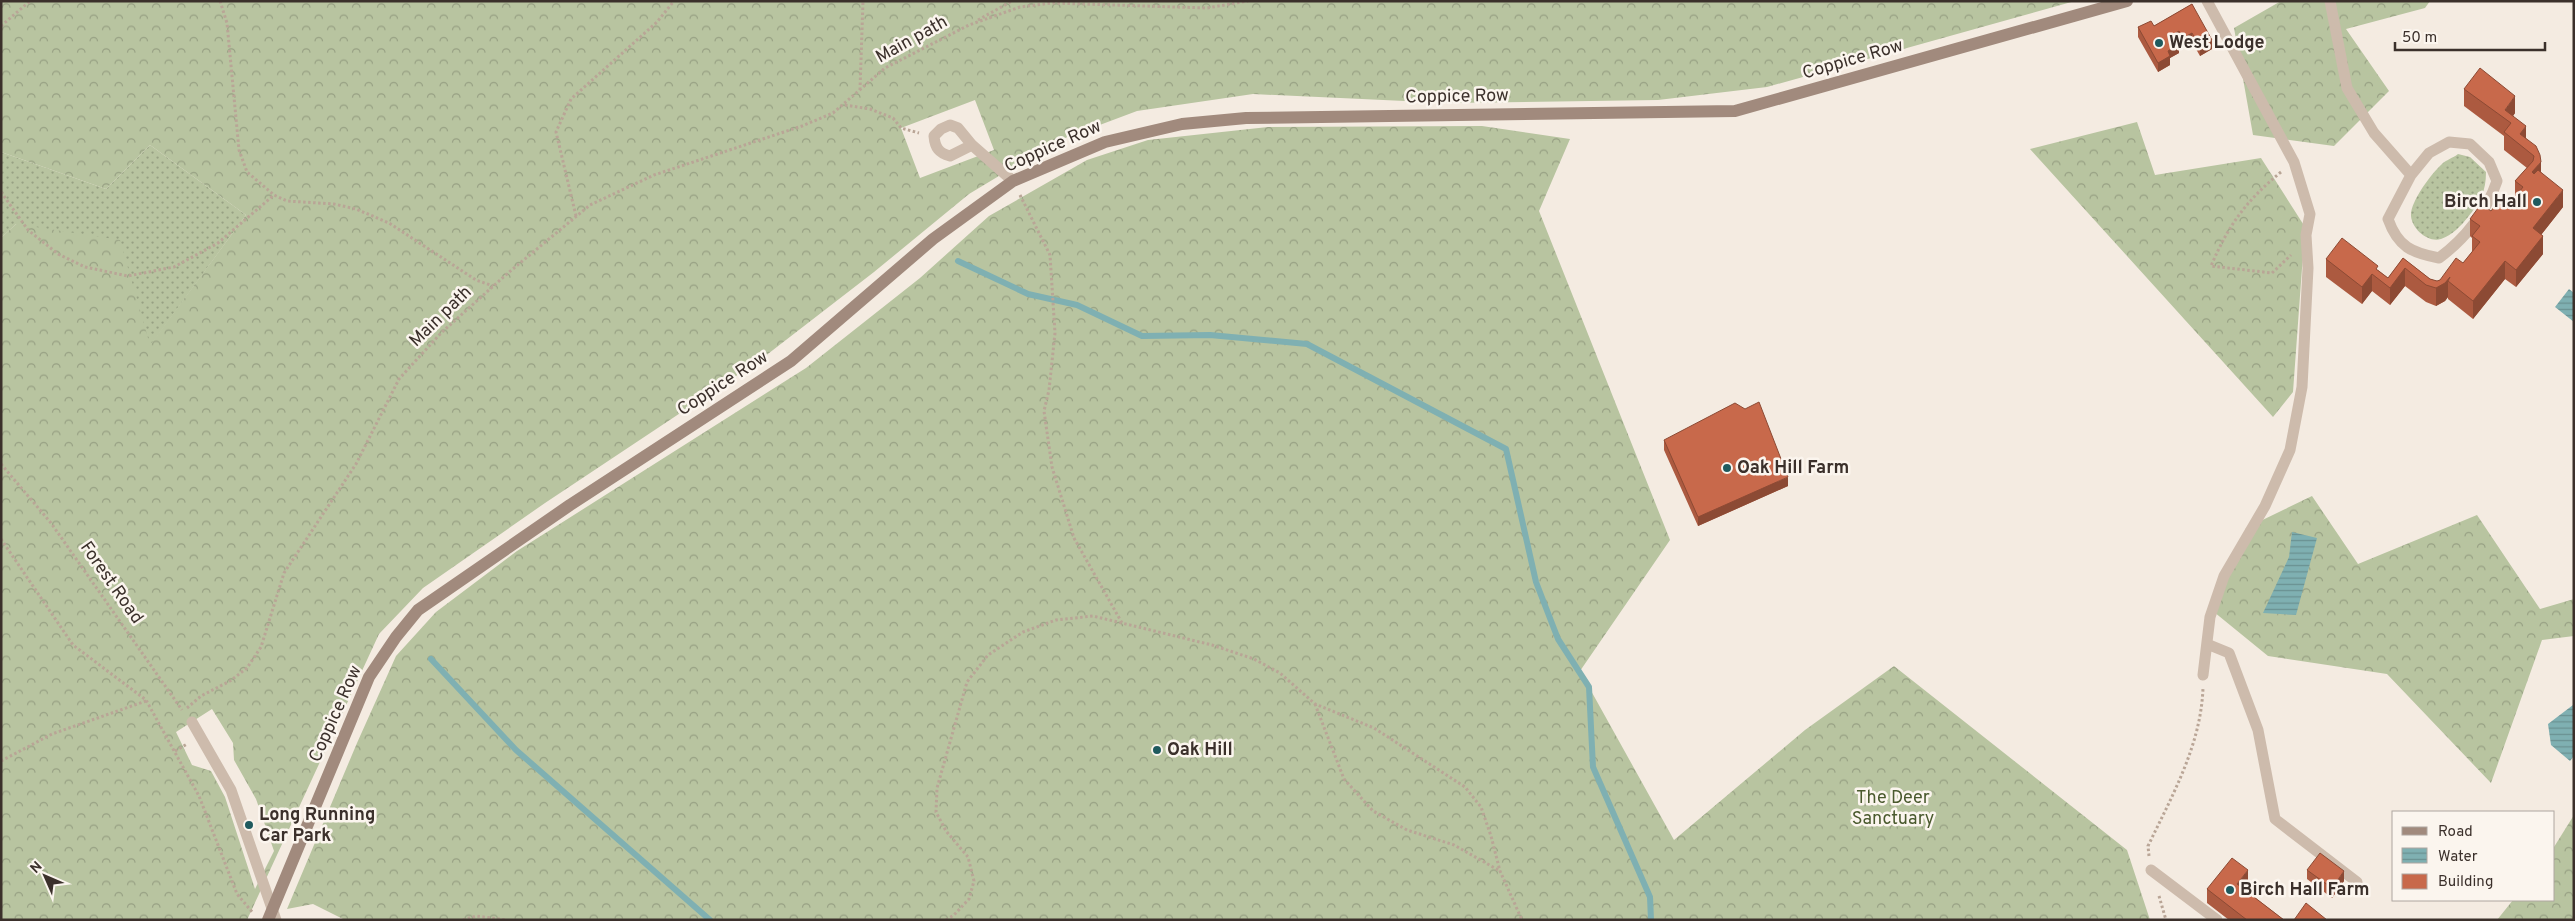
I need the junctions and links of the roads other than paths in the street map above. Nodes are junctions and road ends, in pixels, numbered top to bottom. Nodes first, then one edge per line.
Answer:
1 (2127, 1) edge
2 (2206, 1) edge
3 (2330, 1) edge
4 (972, 145) junction
5 (2411, 175) junction
6 (1013, 181) junction
7 (2207, 644) junction
8 (2203, 675) road end
9 (192, 722) road end
10 (2151, 870) road end
11 (2357, 882) dead end
12 (272, 916) edge
13 (2217, 920) edge

1 - 6 main road, Coppice Row
2 - 7 lane
3 - 5 lane
4 - 4 lane
4 - 6 lane
5 - 5 lane
6 - 12 main road, Coppice Row
7 - 8 lane
7 - 11 lane
9 - 12 lane
10 - 13 lane

